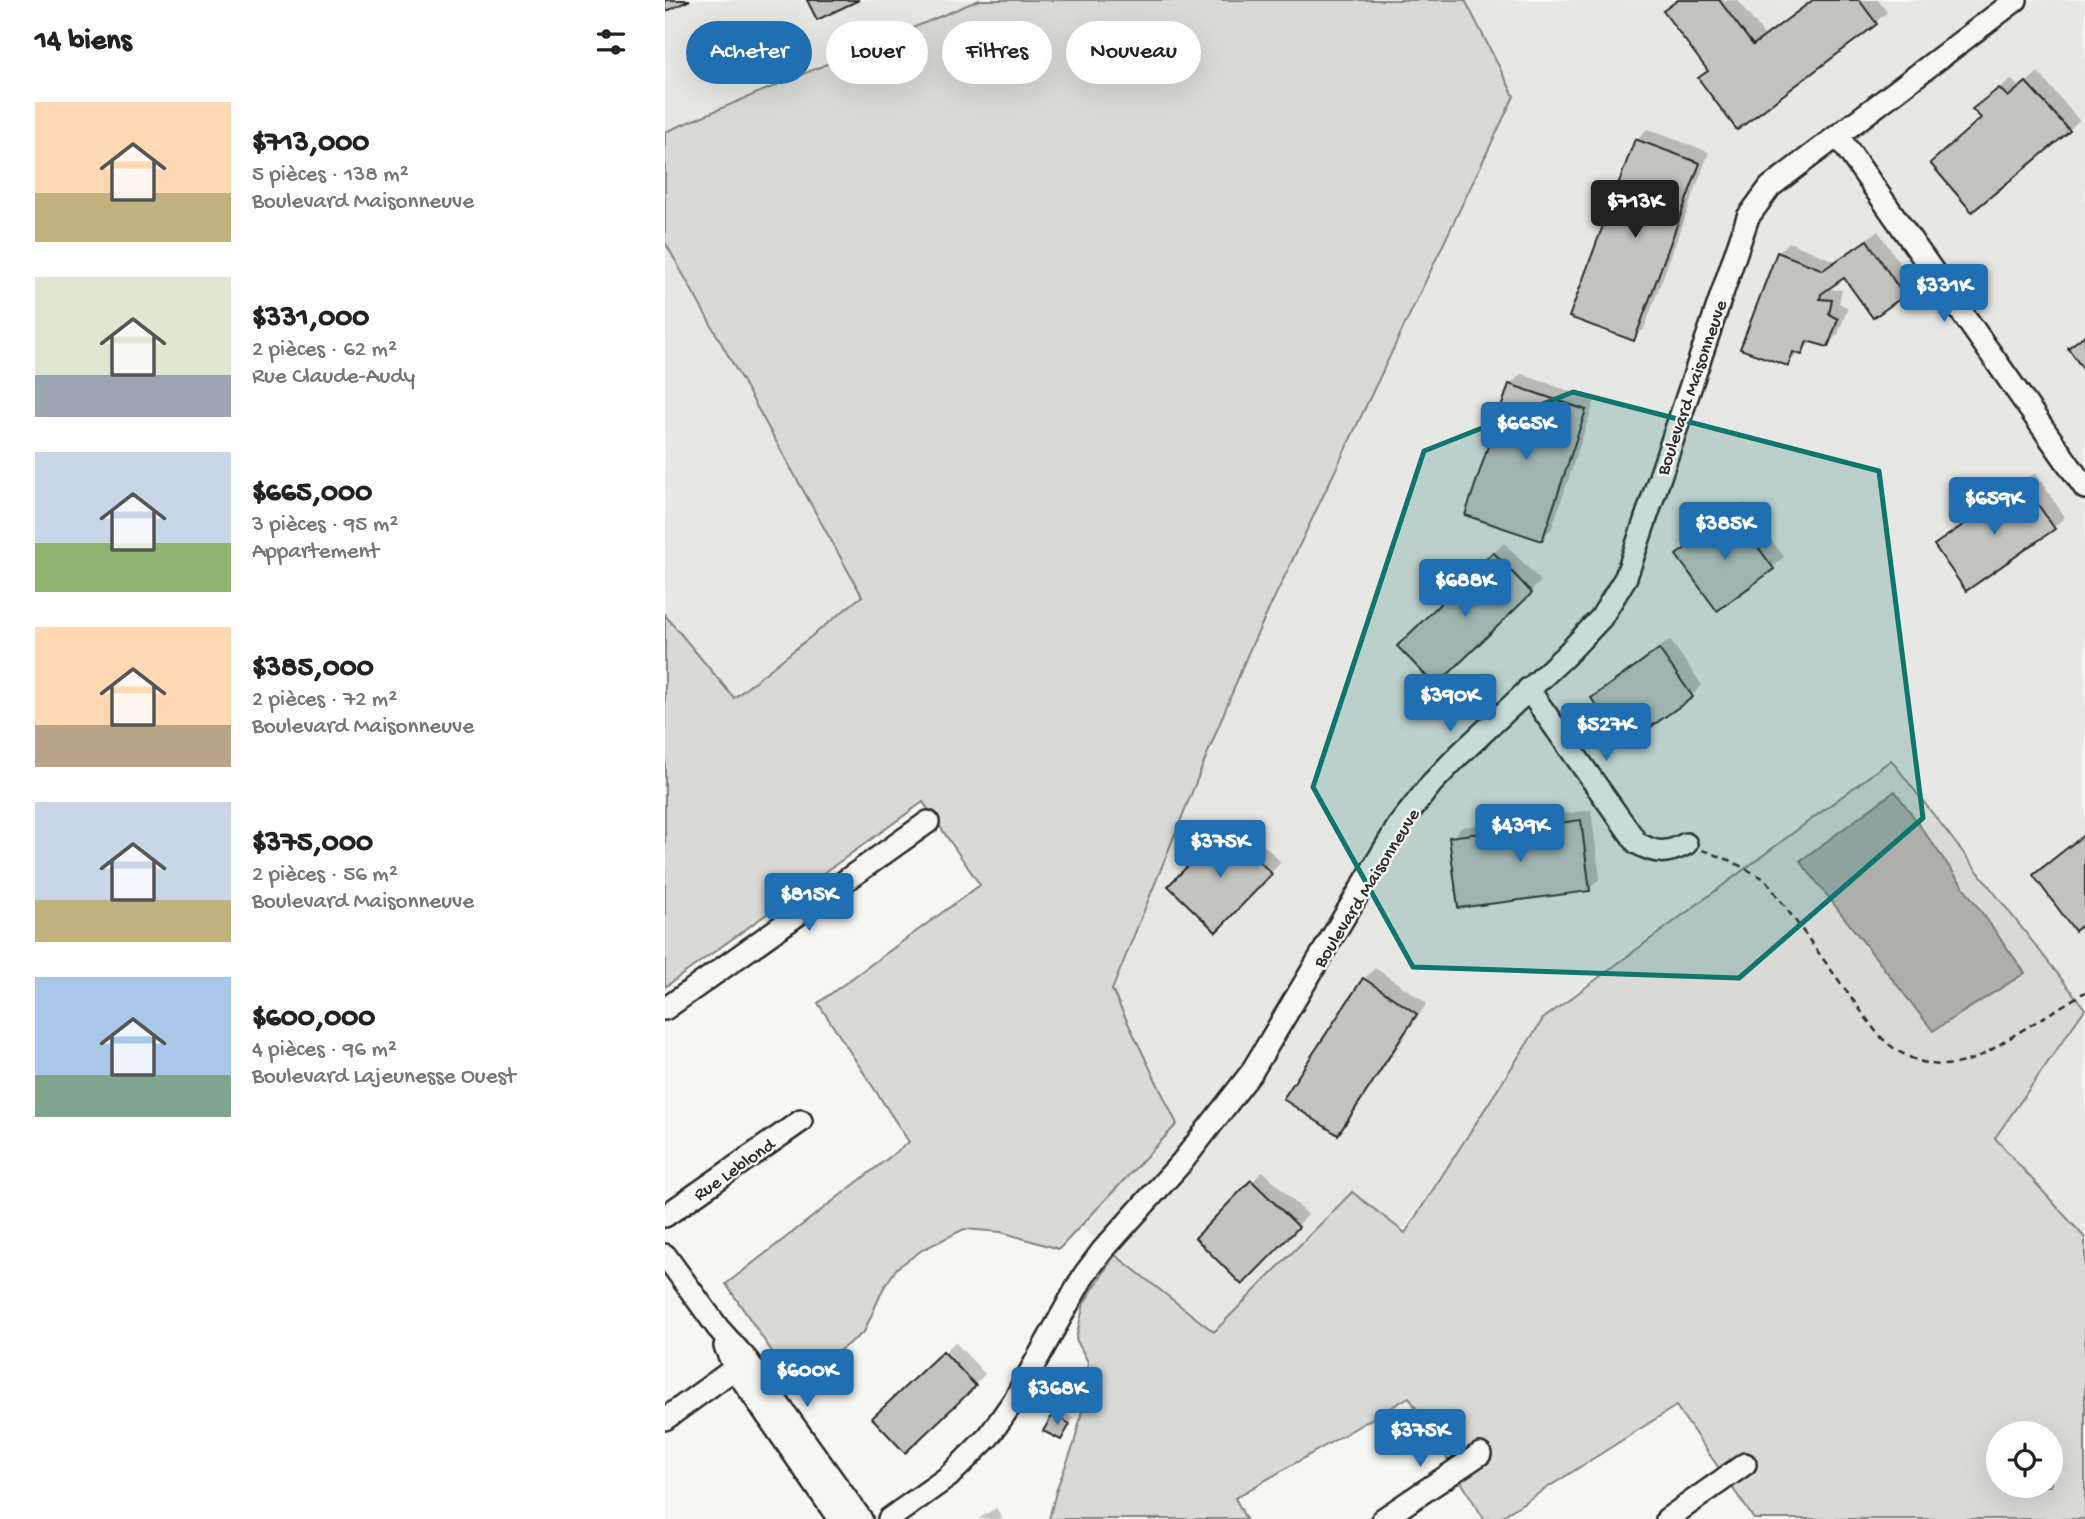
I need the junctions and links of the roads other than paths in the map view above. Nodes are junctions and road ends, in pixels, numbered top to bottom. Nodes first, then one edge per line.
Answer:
1 (2016, 0) edge
2 (1838, 136) junction
3 (2085, 488) edge
4 (1528, 688) junction
5 (928, 822) dead end
6 (1686, 844) road end
7 (665, 1009) edge
8 (801, 1121) dead end
9 (665, 1216) edge
10 (665, 1255) edge
11 (741, 1364) junction
12 (665, 1419) edge
13 (1480, 1454) dead end
14 (1745, 1464) dead end
15 (839, 1519) edge
16 (861, 1519) edge
17 (889, 1519) edge
18 (1383, 1519) edge
19 (1667, 1519) edge

1 - 2 street, Boulevard Maisonneuve
2 - 3 street
2 - 4 street, Boulevard Maisonneuve
4 - 6 street
4 - 17 street, Boulevard Maisonneuve
5 - 7 street
8 - 9 street, Rue Leblond
10 - 11 street
11 - 12 street
11 - 15 street
11 - 16 street
13 - 18 street
14 - 19 street

